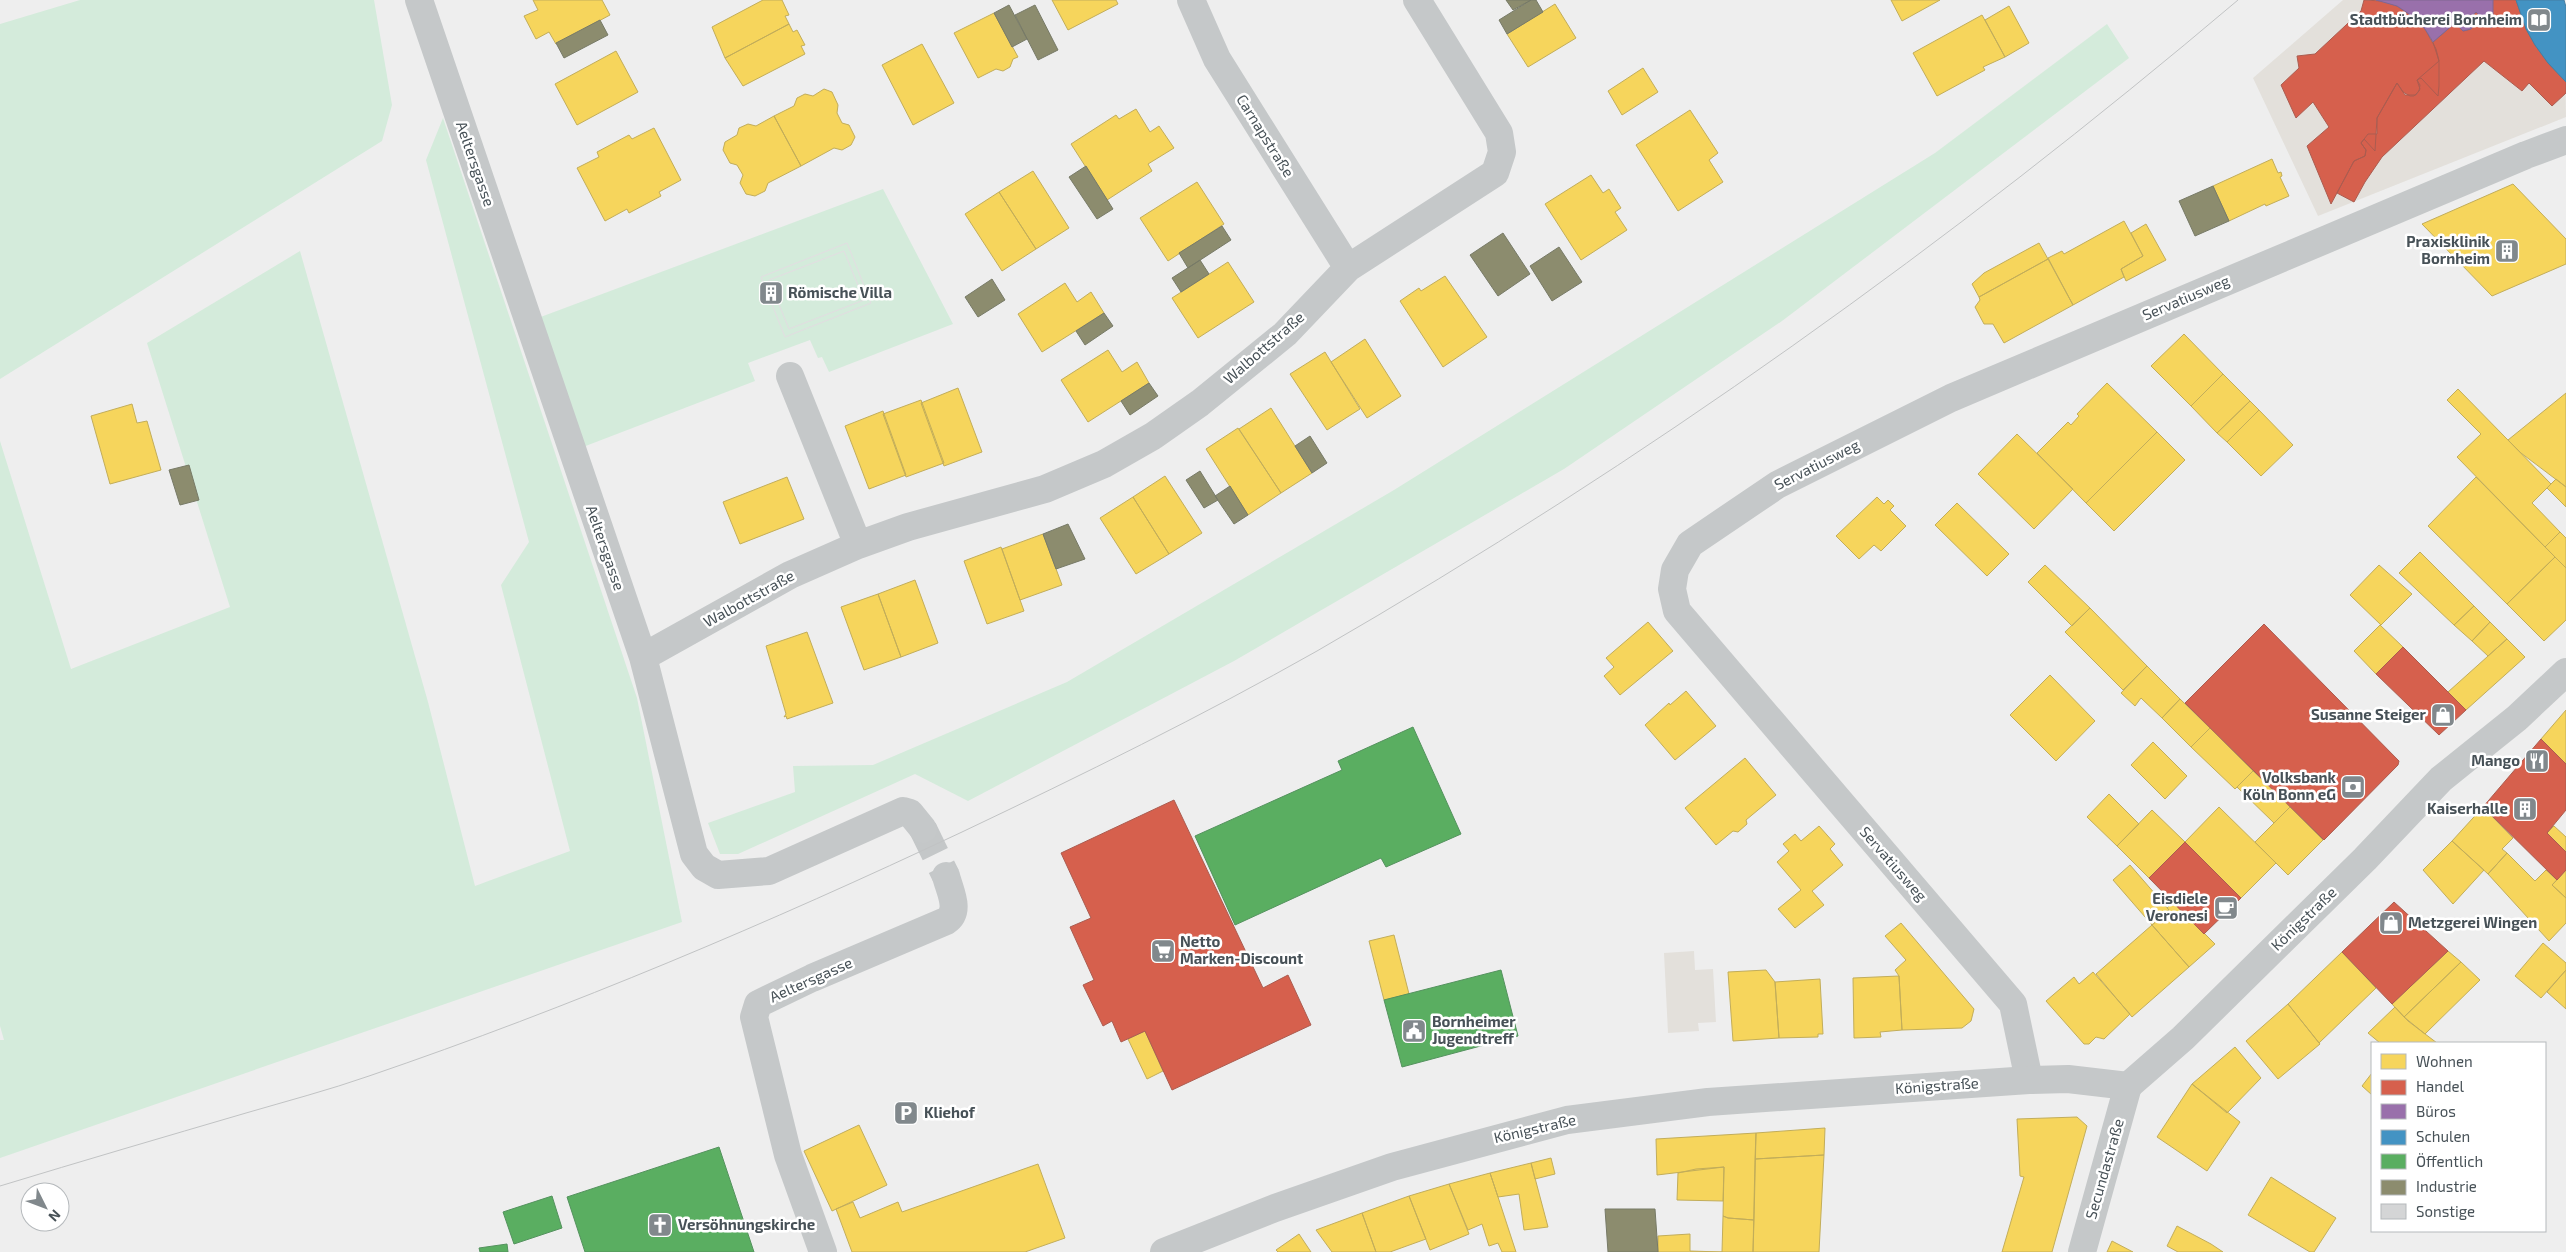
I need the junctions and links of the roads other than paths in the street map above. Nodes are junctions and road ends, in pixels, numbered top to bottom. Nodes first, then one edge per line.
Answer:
1 (419, 0) edge
2 (1191, 0) edge
3 (1417, 0) edge
4 (2566, 140) edge
5 (1348, 268) junction
6 (790, 376) dead end
7 (858, 545) junction
8 (643, 657) junction
9 (2564, 678) edge
10 (923, 829) tunnel mouth
11 (946, 876) tunnel mouth
12 (2029, 1080) junction
13 (2128, 1086) junction
14 (823, 1252) edge
15 (1164, 1252) edge
16 (2082, 1252) edge

1 - 8 street, Aeltersgasse
2 - 5 street, Carnapstraße
3 - 5 street, Walbottstraße
4 - 12 street, Servatiusweg
5 - 7 street, Walbottstraße
6 - 7 street
7 - 8 street, Walbottstraße
8 - 10 street, Aeltersgasse
9 - 13 street, Königstraße
11 - 14 street, Aeltersgasse
12 - 13 street, Königstraße
12 - 15 street, Königstraße
13 - 16 street, Secundastraße

